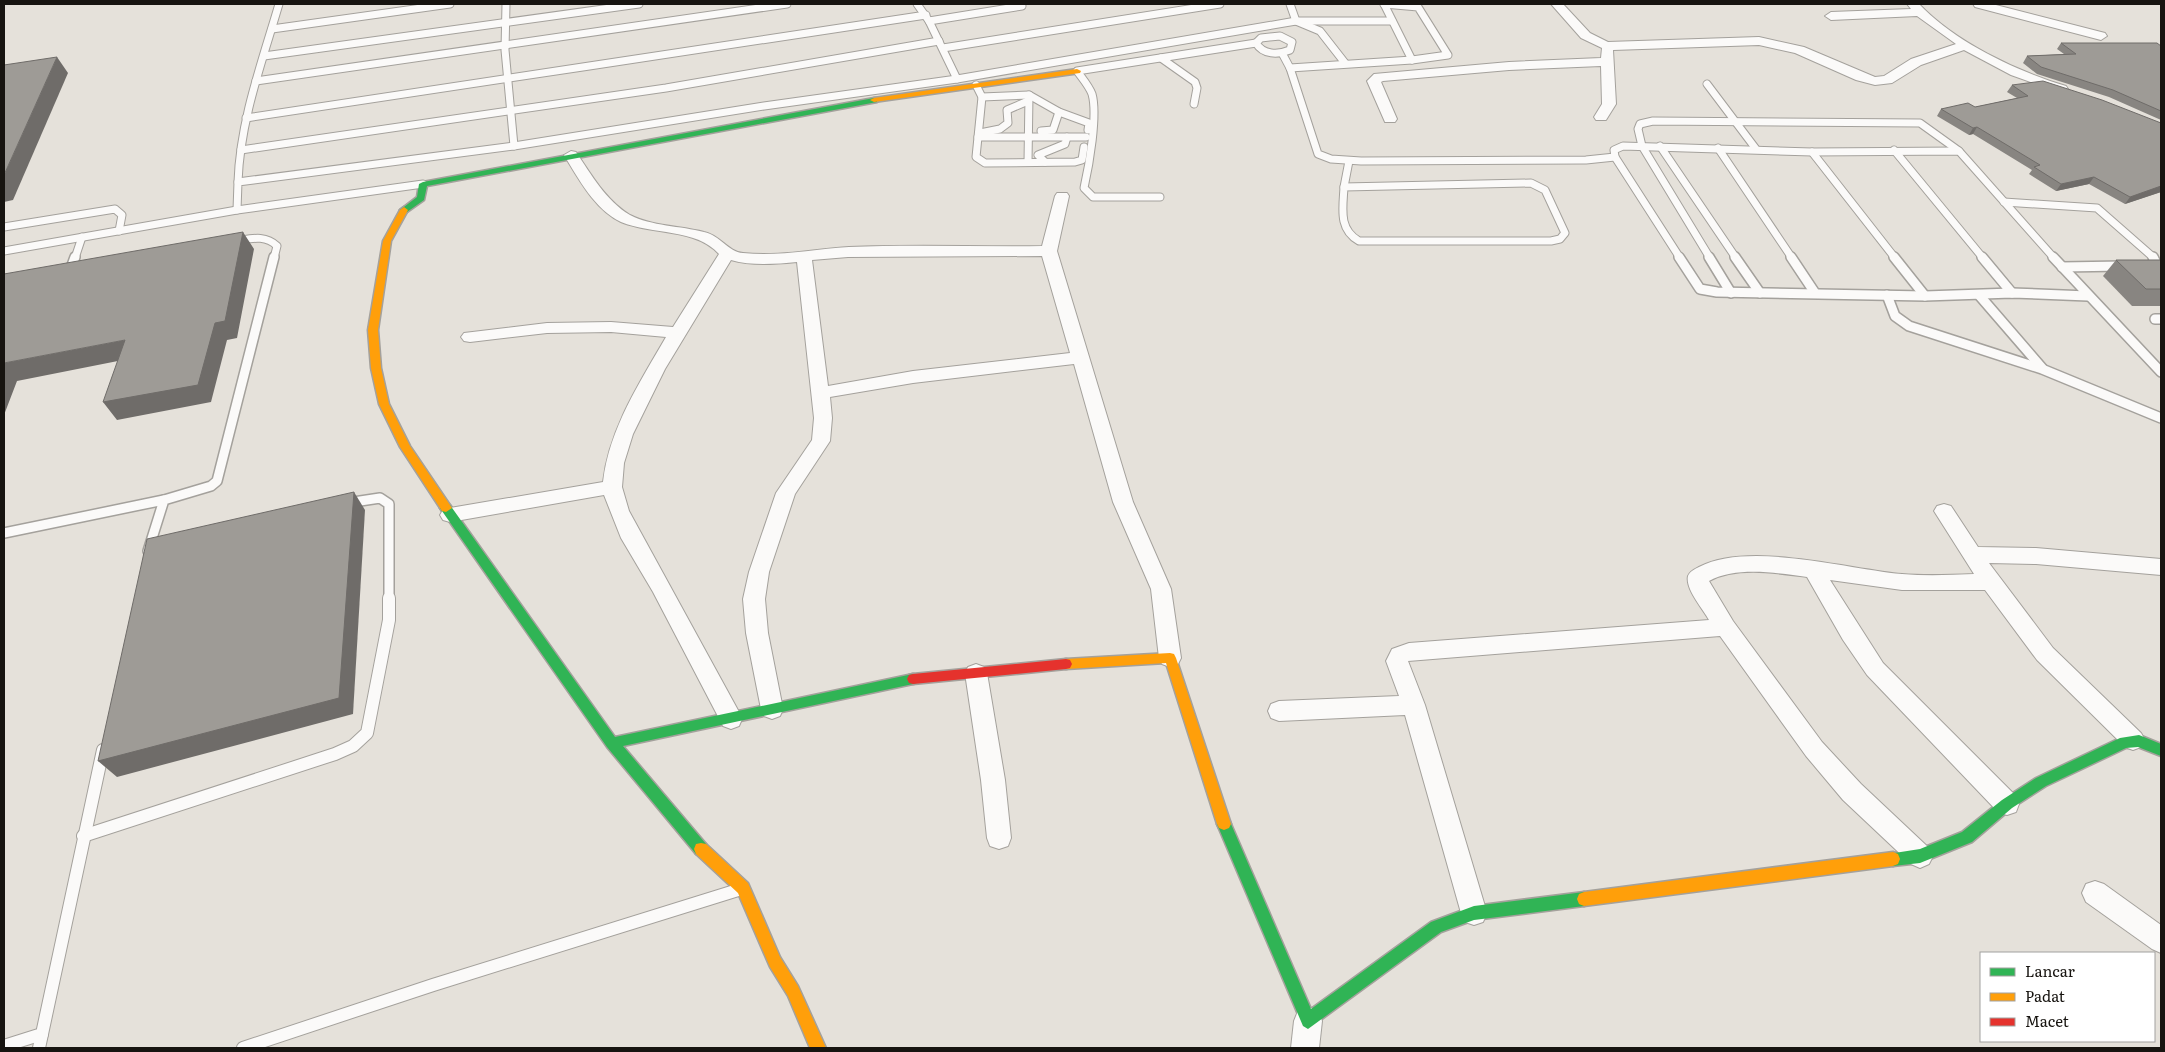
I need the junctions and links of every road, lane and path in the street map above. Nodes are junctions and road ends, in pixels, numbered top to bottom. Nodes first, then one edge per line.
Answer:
1 (290, 4) edge
2 (450, 4) edge
3 (506, 4) edge
4 (639, 4) edge
5 (787, 4) edge
6 (917, 4) edge
7 (1220, 4) edge
8 (1290, 4) edge
9 (1384, 4) edge
10 (1557, 4) edge
11 (1979, 4) edge
12 (278, 5) edge
13 (1024, 5) edge
14 (1916, 8) edge
15 (1832, 16) dead end
16 (927, 18) junction
17 (1296, 21) junction
18 (1392, 21) junction
19 (508, 22) junction
20 (272, 29) junction
21 (2101, 36) dead end
22 (1256, 43) junction
23 (941, 44) junction
24 (1965, 45) junction
25 (505, 46) junction
26 (1607, 46) junction
27 (1282, 53) junction
28 (264, 56) junction
29 (1161, 58) junction
30 (1412, 60) junction
31 (1606, 62) junction
32 (1344, 63) junction
33 (1290, 68) junction
34 (1078, 71) junction
35 (957, 79) junction
36 (507, 80) junction
37 (256, 81) junction
38 (1707, 84) dead end
39 (976, 85) junction
40 (2072, 92) edge
41 (982, 97) junction
42 (1028, 98) junction
43 (1194, 104) dead end
44 (511, 112) junction
45 (1059, 112) junction
46 (1601, 117) dead end
47 (246, 118) junction
48 (1390, 119) dead end
49 (1736, 122) junction
50 (1053, 130) junction
51 (1027, 134) junction
52 (1087, 134) junction
53 (978, 135) junction
54 (1067, 137) junction
55 (514, 146) junction
56 (1642, 146) junction
57 (1660, 146) junction
58 (1718, 148) junction
59 (1756, 149) junction
60 (241, 150) junction
61 (1894, 150) junction
62 (1959, 151) junction
63 (1812, 152) junction
64 (571, 155) junction
65 (1615, 157) junction
66 (1349, 160) junction
67 (1028, 162) junction
68 (1045, 162) junction
69 (238, 182) junction
70 (423, 184) junction
71 (1344, 187) junction
72 (1062, 196) dead end
73 (1160, 197) dead end
74 (2004, 202) junction
75 (237, 210) junction
76 (4, 227) edge
77 (119, 231) junction
78 (82, 237) junction
79 (222, 243) edge
80 (4, 251) edge
81 (1049, 251) junction
82 (727, 254) junction
83 (804, 257) junction
84 (90, 265) edge
85 (2132, 266) edge
86 (2142, 266) edge
87 (2062, 267) junction
88 (1731, 292) junction
89 (1760, 293) junction
90 (1815, 293) junction
91 (2012, 293) junction
92 (1887, 295) junction
93 (1979, 295) junction
94 (1925, 296) junction
95 (2088, 296) junction
96 (679, 333) junction
97 (470, 337) dead end
98 (1079, 358) junction
99 (2042, 369) junction
100 (2161, 372) edge
101 (822, 393) junction
102 (2161, 418) edge
103 (612, 487) junction
104 (164, 500) junction
105 (337, 505) edge
106 (1944, 511) dead end
107 (450, 515) junction
108 (4, 533) edge
109 (151, 550) edge
110 (1972, 554) junction
111 (2161, 567) edge
112 (1814, 570) junction
113 (1990, 582) junction
114 (1724, 627) junction
115 (1170, 658) junction
116 (976, 673) junction
117 (1414, 705) junction
118 (772, 709) junction
119 (1279, 711) dead end
120 (731, 720) junction
121 (105, 740) edge
122 (2133, 740) junction
123 (612, 743) junction
124 (2161, 750) edge
125 (2006, 804) junction
126 (83, 836) junction
127 (1000, 838) dead end
128 (1920, 856) junction
129 (743, 888) junction
130 (2095, 893) dead end
131 (1474, 912) junction
132 (2161, 940) edge
133 (1308, 1021) junction
134 (42, 1034) junction
135 (4, 1046) edge
136 (39, 1048) edge
137 (243, 1048) edge
138 (818, 1048) edge
139 (1305, 1048) edge

1 - 12 lane
2 - 20 lane
3 - 19 lane
4 - 19 lane
5 - 25 lane
6 - 16 lane
7 - 23 lane
8 - 17 lane
9 - 18 lane
9 - 30 lane
10 - 26 street
11 - 21 street
12 - 20 lane
13 - 16 lane
14 - 15 street
14 - 24 street
16 - 23 lane
16 - 36 lane
17 - 18 lane
17 - 32 lane
17 - 35 lane
18 - 30 lane
19 - 25 lane
19 - 28 lane
20 - 28 lane
22 - 27 lane
22 - 27 lane
22 - 29 lane
23 - 35 lane
23 - 44 lane
24 - 26 street
24 - 40 street
25 - 36 lane
25 - 37 lane
26 - 31 street
27 - 33 lane
28 - 37 lane
29 - 34 lane
29 - 43 lane
30 - 32 lane
31 - 46 street
31 - 48 street
32 - 33 lane
33 - 66 lane
34 - 39 street
34 - 73 lane
35 - 55 lane
36 - 44 lane
36 - 47 lane
37 - 47 lane
38 - 49 lane
39 - 41 lane
39 - 64 street
41 - 42 lane
41 - 53 lane
42 - 45 lane
42 - 51 lane
42 - 53 lane
44 - 55 lane
44 - 60 lane
45 - 50 lane
45 - 52 lane
47 - 60 lane
49 - 56 lane
49 - 59 lane
49 - 62 lane
50 - 51 lane
50 - 52 lane
51 - 53 lane
51 - 54 lane
51 - 67 lane
52 - 54 lane
52 - 68 lane
53 - 67 lane
54 - 68 lane
55 - 69 lane
56 - 57 lane
56 - 65 lane
56 - 88 lane
57 - 58 lane
57 - 89 lane
58 - 59 lane
58 - 90 lane
59 - 63 lane
60 - 69 lane
61 - 62 lane
61 - 63 lane
61 - 91 lane
62 - 74 lane
63 - 94 lane
64 - 70 street
64 - 82 street
65 - 66 lane
65 - 88 lane
66 - 71 lane
67 - 68 lane
69 - 75 lane
70 - 75 lane
70 - 107 street
71 - 71 lane
72 - 81 street
74 - 86 lane
74 - 87 lane
75 - 77 lane
76 - 77 lane
77 - 78 lane
78 - 80 lane
78 - 84 lane
79 - 104 lane
81 - 83 street
81 - 98 street
82 - 83 street
82 - 96 street
83 - 101 street
85 - 87 lane
87 - 95 lane
88 - 89 lane
89 - 90 lane
90 - 92 lane
91 - 93 lane
91 - 95 lane
92 - 94 lane
92 - 99 lane
93 - 94 lane
93 - 99 lane
95 - 100 lane
96 - 97 street
96 - 103 street
98 - 101 street
98 - 115 street
99 - 102 lane
101 - 118 street
103 - 107 street
103 - 120 street
104 - 108 lane
104 - 109 lane
105 - 126 lane
106 - 110 street
107 - 123 street
110 - 111 street
110 - 113 street
112 - 113 street
112 - 114 street
112 - 125 street
113 - 122 street
114 - 117 street
114 - 128 street
115 - 116 street
115 - 133 street
116 - 118 street
116 - 127 street
117 - 119 street
117 - 131 street
118 - 120 street
120 - 123 street
121 - 126 lane
122 - 124 street
122 - 125 street
123 - 129 street
125 - 128 street
126 - 134 lane
128 - 131 street
129 - 137 lane
129 - 138 street
130 - 132 street
131 - 133 street
133 - 139 street
134 - 135 lane
134 - 136 lane

